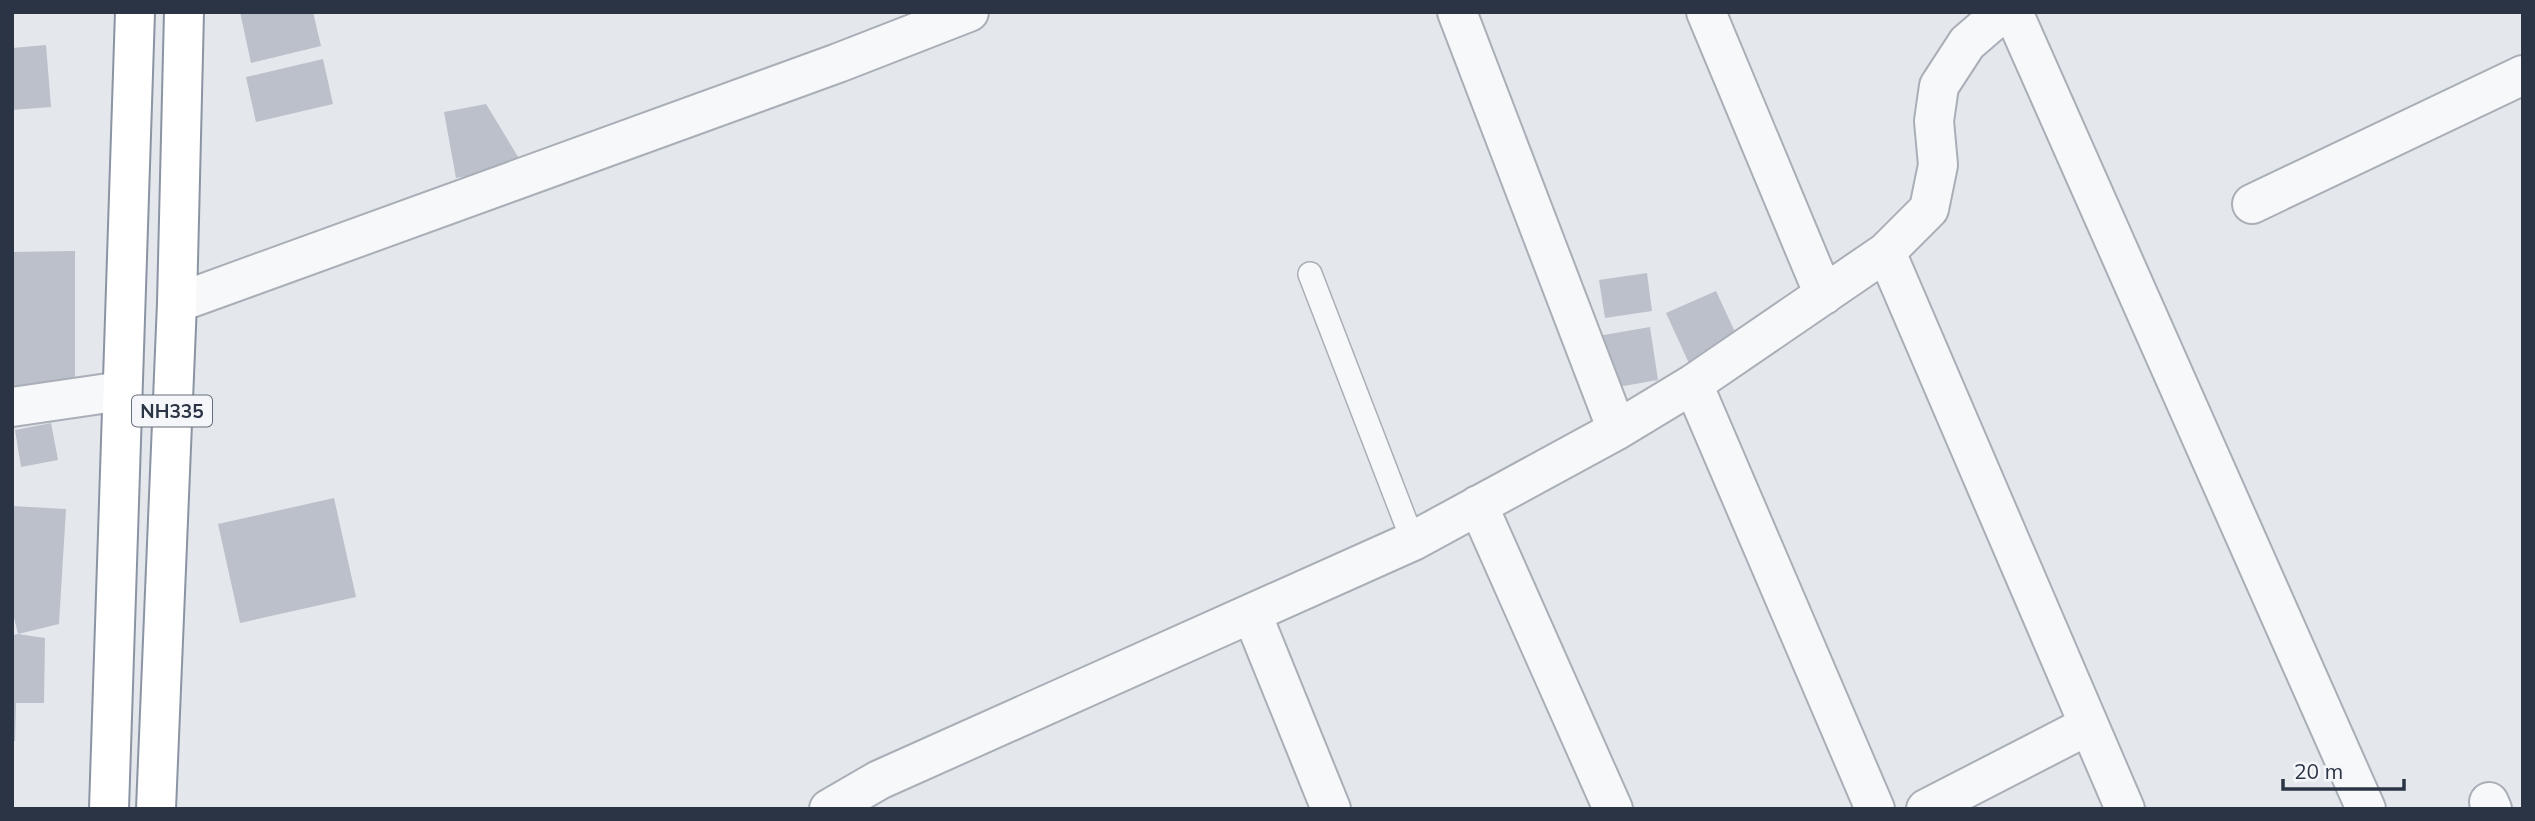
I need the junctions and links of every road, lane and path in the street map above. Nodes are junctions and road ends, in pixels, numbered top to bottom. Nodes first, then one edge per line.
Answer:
1 (135, 12) edge
2 (184, 12) edge
3 (969, 12) edge
4 (1457, 12) edge
5 (1706, 12) edge
6 (2003, 12) edge
7 (2013, 12) edge
8 (2523, 75) edge
9 (2252, 204) dead end
10 (1886, 252) junction
11 (1310, 274) dead end
12 (1824, 295) junction
13 (177, 303) junction
14 (1693, 384) junction
15 (122, 391) junction
16 (12, 407) edge
17 (1616, 430) junction
18 (1478, 505) junction
19 (1413, 541) junction
20 (1252, 614) junction
21 (2089, 725) junction
22 (109, 809) edge
23 (156, 809) edge
24 (829, 809) edge
25 (1331, 809) edge
26 (1613, 809) edge
27 (1875, 809) edge
28 (1926, 809) edge
29 (2125, 809) edge
30 (2366, 809) edge

1 - 15 highway, NH335
2 - 13 highway, NH335
3 - 13 street
4 - 17 street
5 - 12 street
6 - 10 street
7 - 30 street
8 - 9 street
10 - 12 street
10 - 21 street
11 - 19 lane
12 - 14 street
13 - 23 highway, NH335
14 - 17 street
14 - 27 street
15 - 16 street
15 - 22 highway, NH335
17 - 18 street
18 - 19 street
18 - 26 street
19 - 20 street
20 - 24 street
20 - 25 street
21 - 28 street
21 - 29 street

